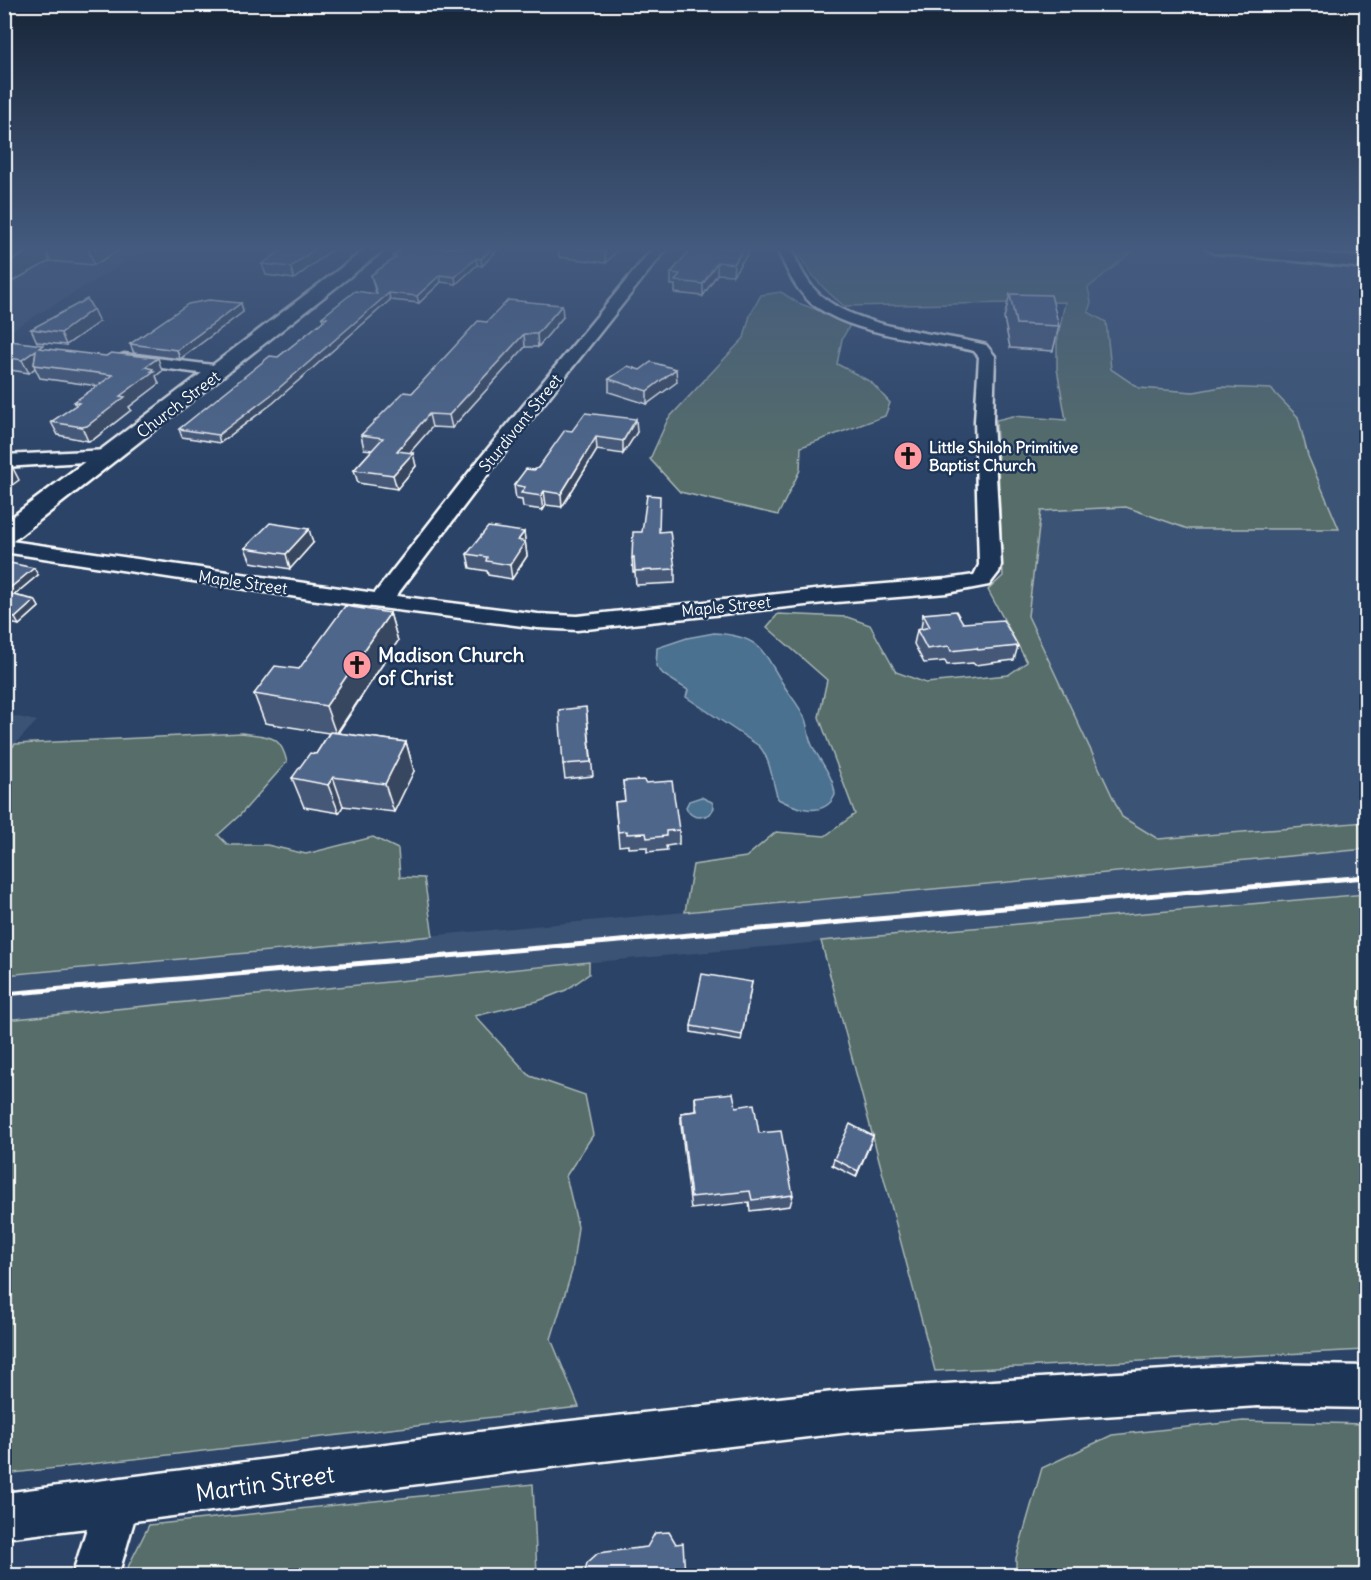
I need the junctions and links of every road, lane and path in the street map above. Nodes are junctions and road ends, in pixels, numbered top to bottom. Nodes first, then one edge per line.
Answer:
1 (284, 322) edge
2 (600, 322) edge
3 (865, 322) edge
4 (107, 357) edge
5 (221, 371) junction
6 (109, 456) junction
7 (4, 461) edge
8 (4, 536) edge
9 (4, 546) edge
10 (382, 599) junction
11 (1366, 1387) edge
12 (117, 1502) junction
13 (4, 1516) edge
14 (95, 1575) edge

1 - 5 street, Church Street
2 - 10 street, Sturdivant Street
3 - 10 street, Maple Street
4 - 5 street
5 - 6 street, Church Street
6 - 7 street
6 - 8 street, Church Street
9 - 10 street, Maple Street
11 - 12 street, Martin Street
12 - 13 street, Martin Street
12 - 14 street

